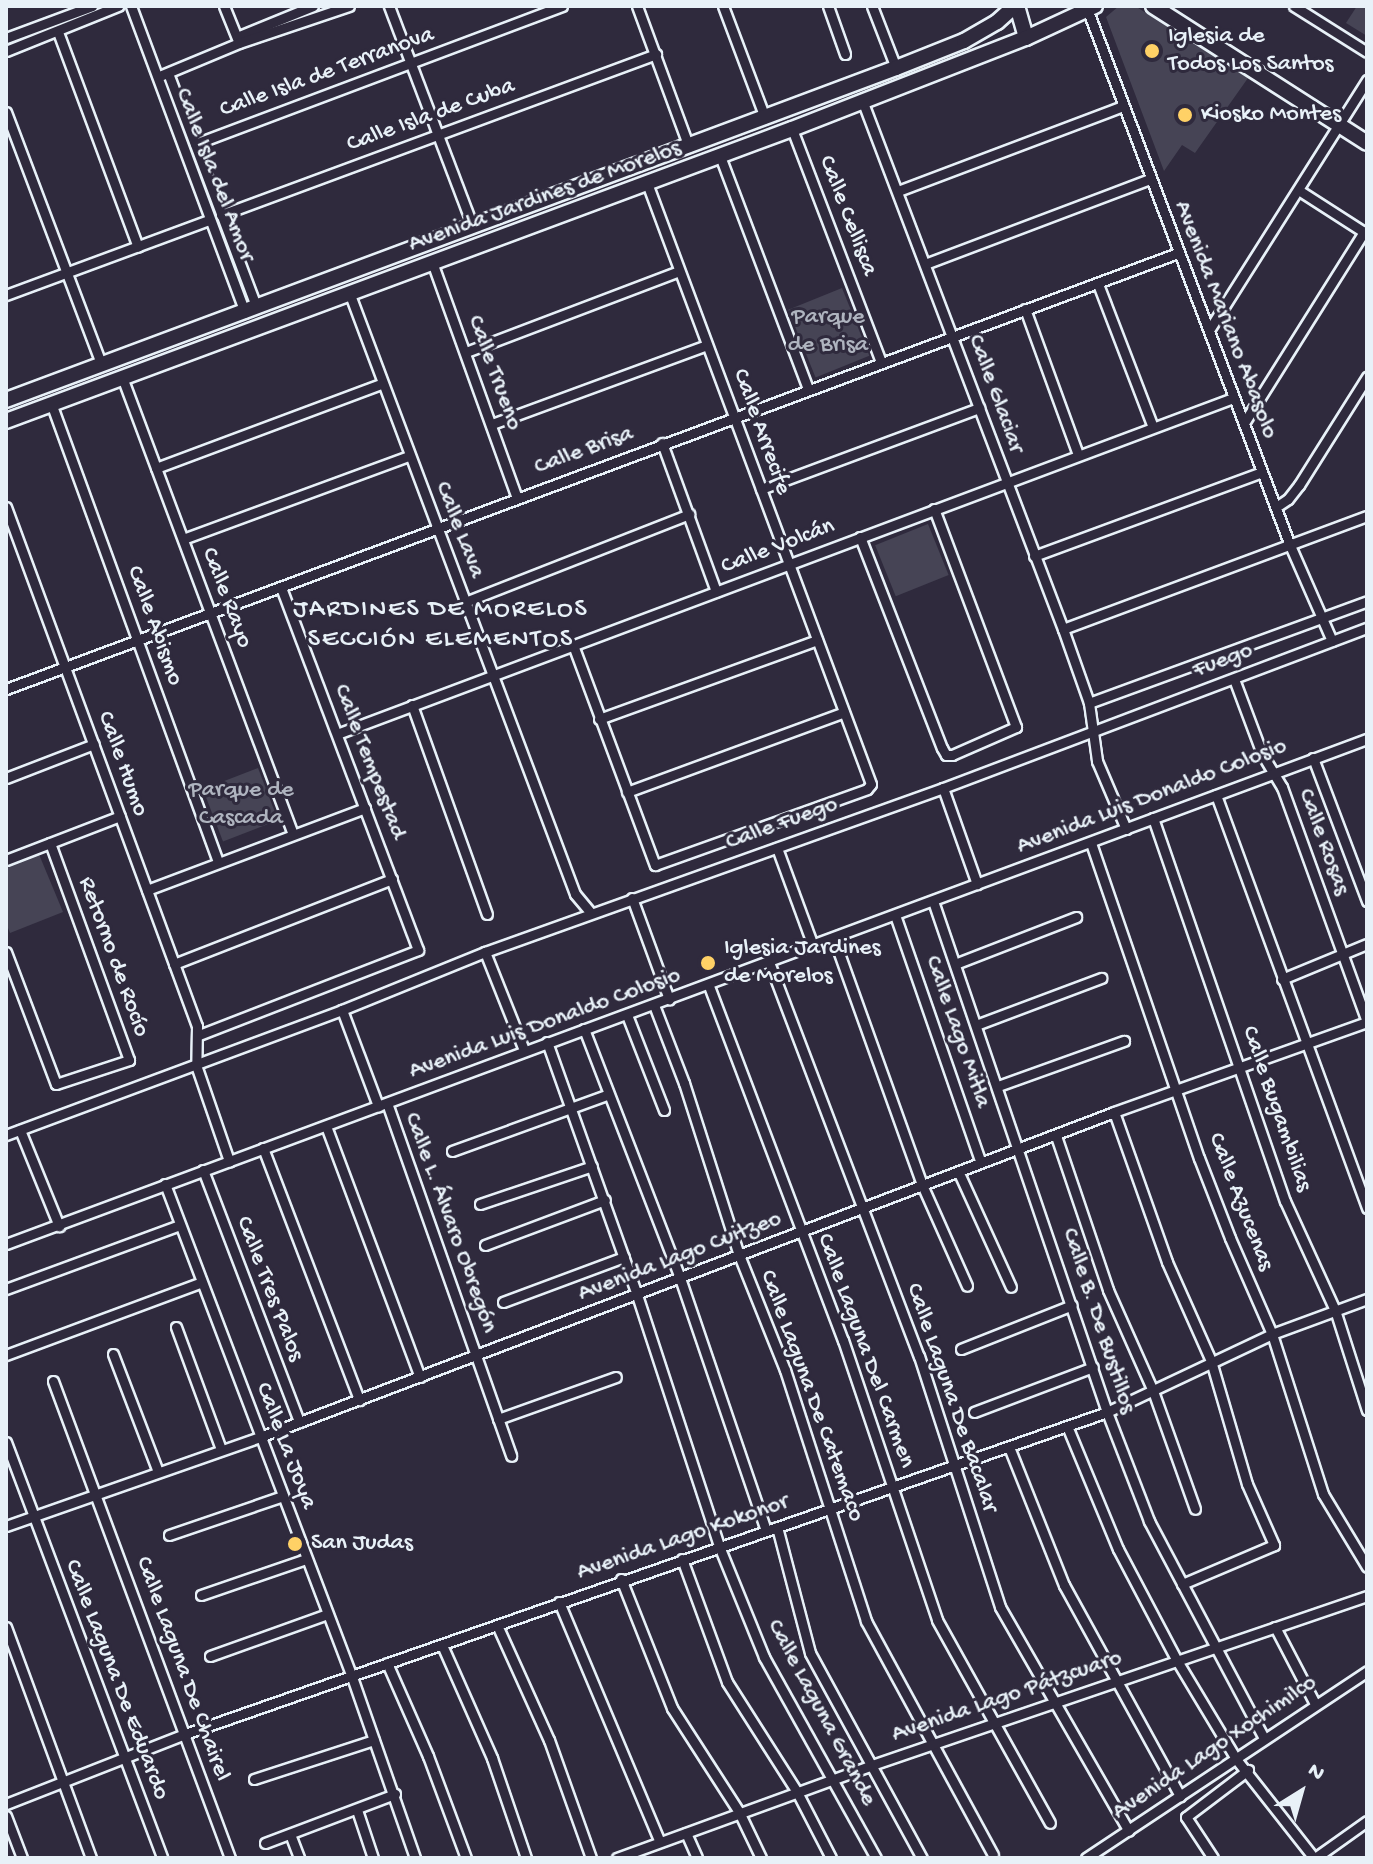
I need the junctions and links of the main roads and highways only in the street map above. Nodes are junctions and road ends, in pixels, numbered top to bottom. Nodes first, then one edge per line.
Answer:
1 (1016, 6) edge
2 (1153, 6) edge
3 (1091, 9) edge
4 (1026, 38) junction
5 (1367, 143) edge
6 (496, 218) junction
7 (504, 236) junction
8 (74, 374) junction
9 (81, 392) junction
10 (6, 400) edge
11 (6, 421) edge

1 - 4 main road
1 - 6 main road, Avenida Jardines de Morelos
2 - 5 main road
3 - 4 main road, Avenida Jardines de Morelos
4 - 7 main road, Avenida Jardines de Morelos
6 - 7 main road
6 - 8 main road, Avenida Jardines de Morelos
7 - 9 main road, Avenida Jardines de Morelos
8 - 9 main road
8 - 10 main road, Avenida Jardines de Morelos
9 - 11 main road, Avenida Jardines de Morelos

